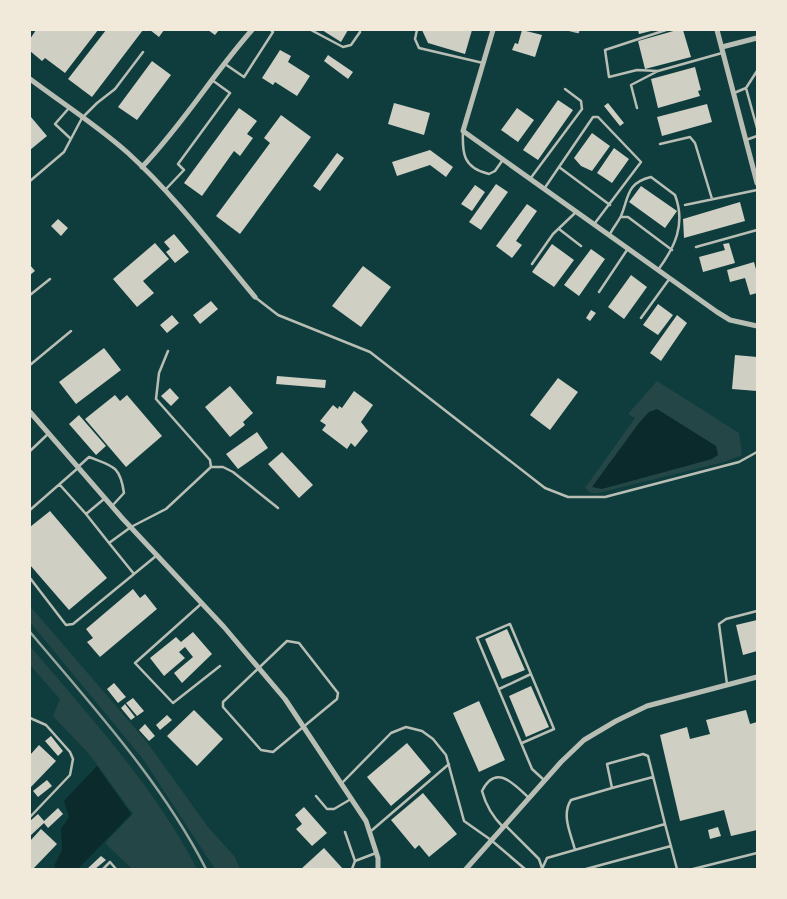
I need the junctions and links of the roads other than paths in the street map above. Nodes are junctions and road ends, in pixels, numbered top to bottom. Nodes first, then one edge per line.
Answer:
1 (252, 30) edge
2 (311, 30) edge
3 (417, 30) edge
4 (493, 30) edge
5 (570, 30) edge
6 (578, 30) edge
7 (666, 30) edge
8 (717, 30) edge
9 (272, 31) edge
10 (360, 32) dead end
11 (757, 38) edge
12 (722, 50) junction
13 (143, 52) dead end
14 (223, 63) junction
15 (483, 63) junction
16 (658, 71) junction
17 (757, 71) edge
18 (30, 79) edge
19 (211, 80) junction
20 (746, 88) junction
21 (565, 89) dead end
22 (734, 93) junction
23 (69, 108) junction
24 (637, 108) dead end
25 (82, 118) junction
26 (757, 128) edge
27 (463, 131) junction
28 (757, 136) edge
29 (71, 139) junction
30 (746, 140) junction
31 (660, 144) dead end
32 (503, 159) junction
33 (142, 167) junction
34 (559, 167) junction
35 (530, 179) junction
36 (30, 181) edge
37 (757, 182) edge
38 (544, 189) junction
39 (165, 190) junction
40 (757, 190) edge
41 (712, 200) junction
42 (610, 205) junction
43 (685, 206) dead end
44 (576, 212) junction
45 (621, 217) junction
46 (594, 225) junction
47 (559, 229) junction
48 (757, 230) edge
49 (609, 235) junction
50 (581, 246) dead end
51 (696, 247) dead end
52 (628, 249) junction
53 (672, 250) junction
54 (532, 264) dead end
55 (658, 270) junction
56 (670, 278) junction
57 (50, 279) dead end
58 (599, 292) dead end
59 (30, 295) edge
60 (255, 297) joint
61 (641, 318) dead end
62 (757, 326) edge
63 (72, 330) dead end
64 (168, 351) dead end
65 (30, 365) edge
66 (30, 412) edge
67 (49, 434) junction
68 (30, 451) edge
69 (757, 452) edge
70 (78, 467) junction
71 (211, 467) junction
72 (60, 485) junction
73 (105, 498) junction
74 (112, 506) junction
75 (278, 508) dead end
76 (30, 510) edge
77 (86, 514) junction
78 (131, 527) junction
79 (109, 543) junction
80 (157, 555) junction
81 (134, 574) junction
82 (30, 578) edge
83 (202, 603) junction
84 (757, 611) edge
85 (220, 666) dead end
86 (258, 667) junction
87 (531, 674) junction
88 (757, 677) edge
89 (727, 684) junction
90 (499, 689) junction
91 (30, 718) edge
92 (303, 726) junction
93 (522, 743) junction
94 (449, 764) junction
95 (653, 777) junction
96 (545, 781) junction
97 (342, 783) junction
98 (612, 788) junction
99 (316, 796) dead end
100 (353, 798) junction
101 (529, 798) junction
102 (30, 817) edge
103 (665, 824) junction
104 (504, 826) junction
105 (345, 832) dead end
106 (370, 832) junction
107 (491, 840) junction
108 (671, 846) junction
109 (575, 850) junction
110 (376, 853) junction
111 (757, 853) edge
112 (355, 861) junction
113 (103, 869) edge
114 (116, 869) edge
115 (352, 869) edge
116 (378, 869) edge
117 (466, 869) edge
118 (525, 869) edge
119 (542, 869) edge
120 (586, 869) edge
121 (677, 869) edge
122 (693, 869) edge

1 - 14 street
2 - 10 lane
3 - 15 lane
4 - 15 street
5 - 6 lane
7 - 16 lane
8 - 12 street
9 - 14 lane
11 - 12 street
12 - 16 lane
12 - 22 street
13 - 25 lane
14 - 19 street
15 - 27 street
16 - 24 lane
17 - 20 lane
18 - 23 street
19 - 33 street
19 - 39 lane
20 - 22 lane
20 - 26 lane
21 - 35 lane
22 - 30 street
23 - 25 street
23 - 29 lane
25 - 29 lane
25 - 33 street
27 - 32 street
27 - 32 lane
28 - 30 lane
29 - 36 lane
30 - 37 street
31 - 41 lane
32 - 35 street
33 - 39 street
34 - 38 lane
34 - 42 lane
34 - 42 lane
35 - 38 street
38 - 44 street
39 - 60 street
40 - 41 lane
41 - 43 lane
42 - 46 lane
44 - 46 street
44 - 47 lane
45 - 49 lane
45 - 53 lane
45 - 53 lane
46 - 49 street
47 - 50 lane
47 - 54 lane
48 - 51 lane
49 - 52 street
52 - 55 street
52 - 58 lane
53 - 55 lane
55 - 56 street
56 - 61 lane
56 - 62 street
57 - 59 lane
60 - 69 lane
63 - 65 lane
64 - 71 lane
66 - 67 street
67 - 68 lane
67 - 70 street
70 - 72 lane
70 - 73 street
70 - 74 lane
71 - 75 lane
71 - 78 lane
72 - 76 lane
72 - 77 lane
73 - 74 street
73 - 77 lane
74 - 78 street
77 - 79 lane
78 - 79 lane
78 - 80 street
79 - 81 lane
80 - 81 lane
80 - 83 street
81 - 82 lane
83 - 85 lane
83 - 86 street
84 - 89 lane
86 - 92 street
86 - 92 lane
86 - 92 lane
87 - 90 lane
87 - 90 lane
87 - 93 lane
88 - 89 street
89 - 96 street
90 - 93 lane
91 - 102 lane
92 - 97 street
93 - 96 lane
94 - 97 lane
94 - 106 lane
94 - 107 lane
95 - 98 lane
95 - 98 lane
95 - 103 lane
96 - 101 street
97 - 100 street
98 - 109 lane
99 - 100 lane
100 - 106 street
101 - 104 street
101 - 104 lane
103 - 108 lane
103 - 109 lane
104 - 107 street
104 - 119 lane
105 - 112 lane
106 - 110 street
107 - 117 street
107 - 118 lane
108 - 120 lane
108 - 121 lane
109 - 119 lane
110 - 112 lane
110 - 116 street
111 - 122 lane
112 - 115 lane
113 - 114 lane

